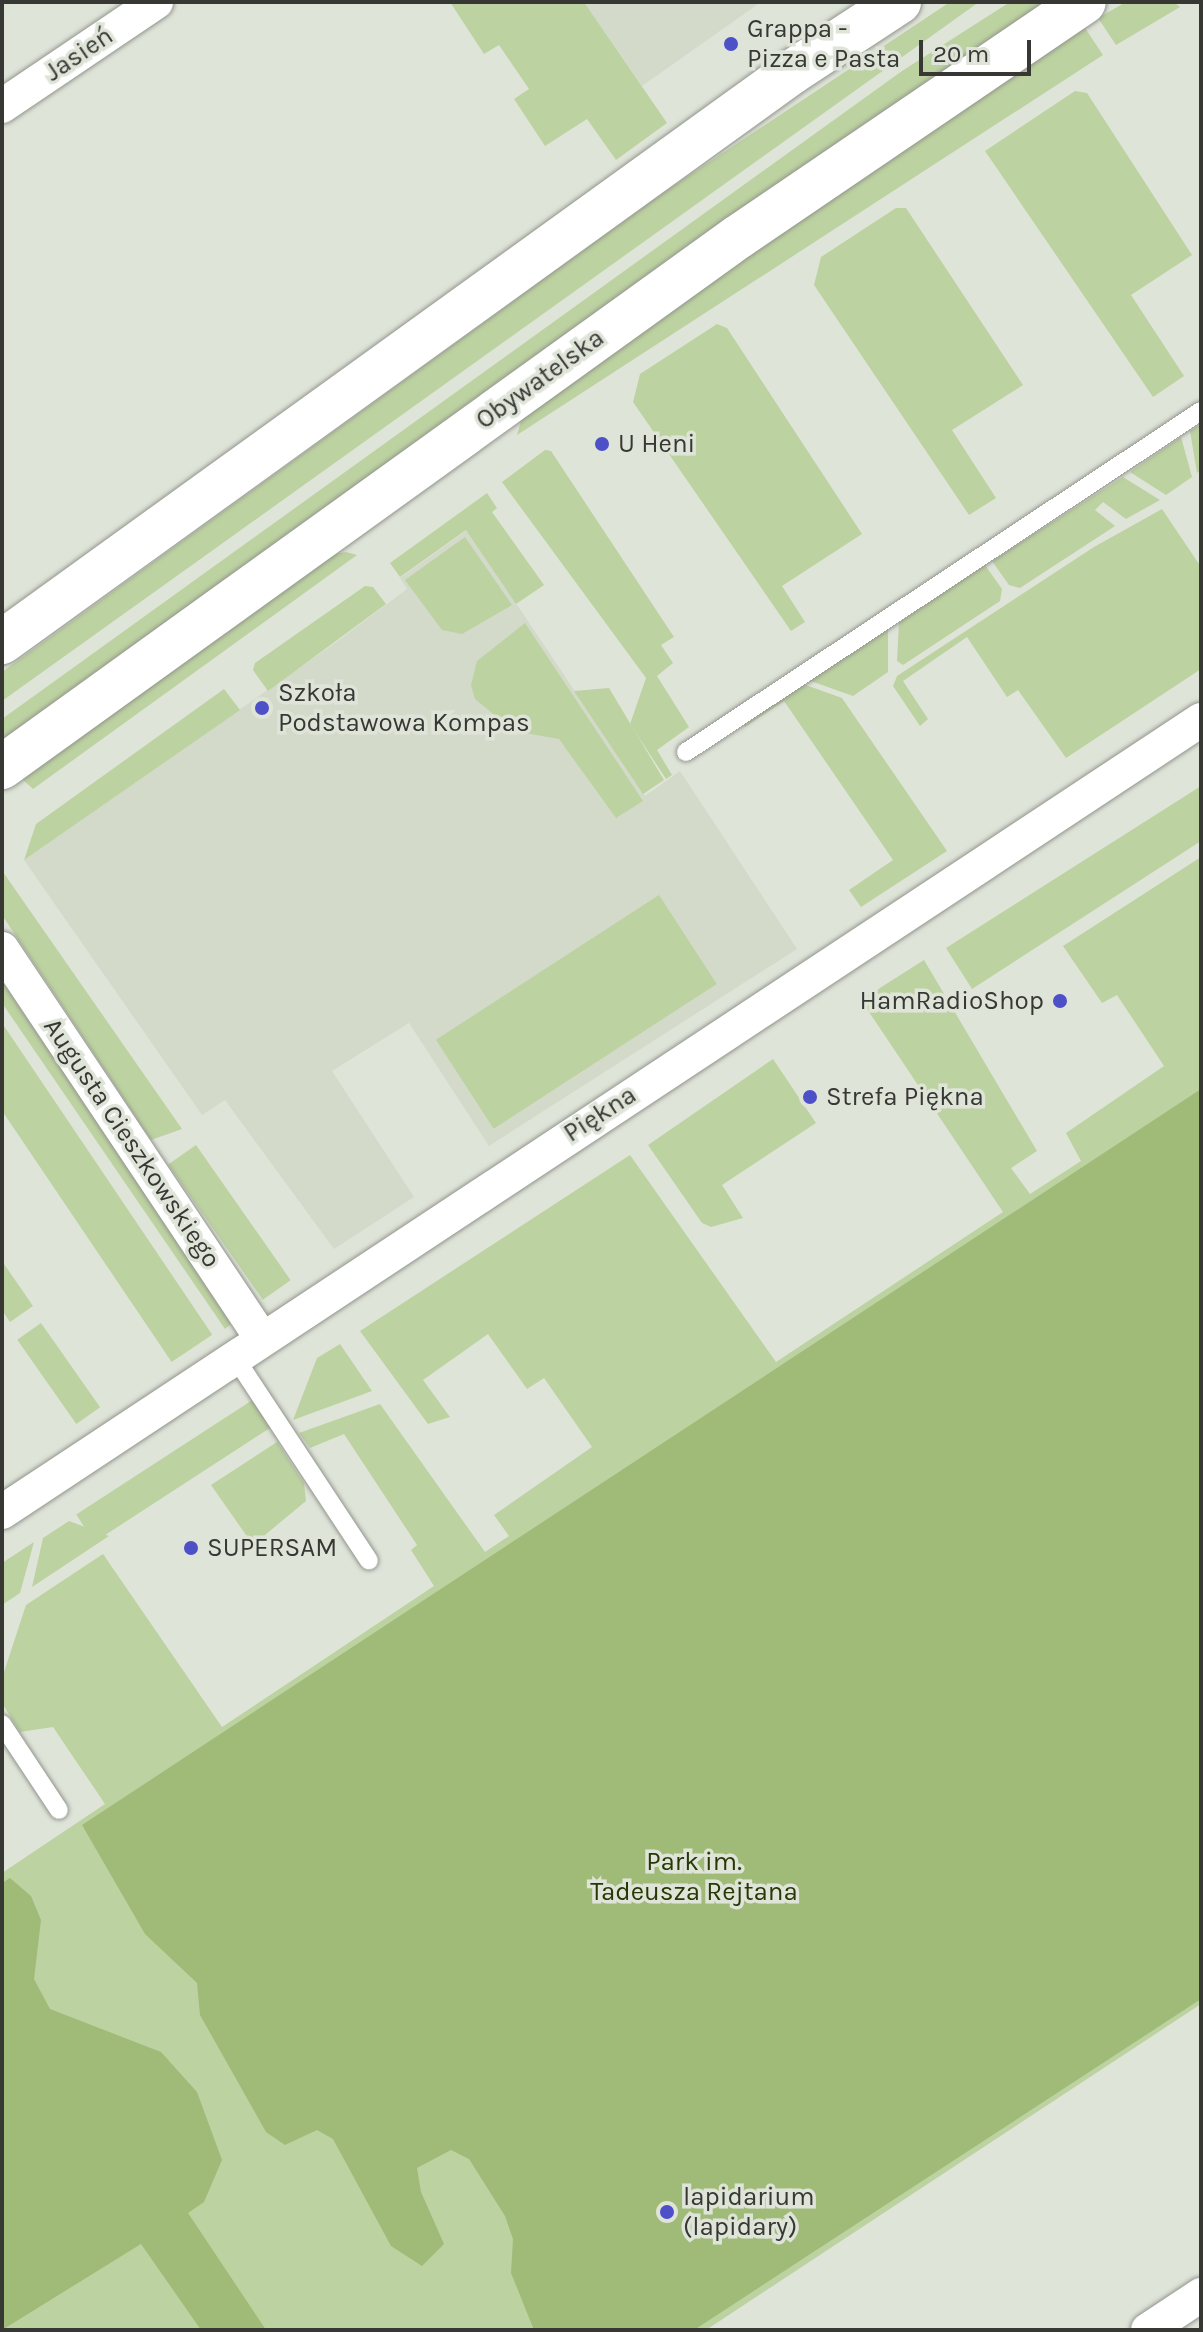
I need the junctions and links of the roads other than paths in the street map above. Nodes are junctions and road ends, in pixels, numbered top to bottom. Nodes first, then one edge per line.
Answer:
1 (156, 2) edge
2 (899, 2) edge
3 (1084, 2) edge
4 (2, 106) edge
5 (1201, 411) edge
6 (2, 642) edge
7 (1201, 720) edge
8 (686, 752) dead end
9 (2, 767) edge
10 (2, 949) edge
11 (248, 1346) junction
12 (2, 1512) edge
13 (369, 1561) dead end
14 (2, 1724) edge
15 (59, 1810) dead end
16 (1201, 2295) edge
17 (1161, 2326) edge

1 - 4 street, Jasień
2 - 6 main road
3 - 9 main road, Obywatelska
5 - 8 lane
7 - 11 street, Piękna
10 - 11 street, Augusta Cieszkowskiego
11 - 12 street, Piękna
11 - 13 lane
14 - 15 lane
16 - 17 street

